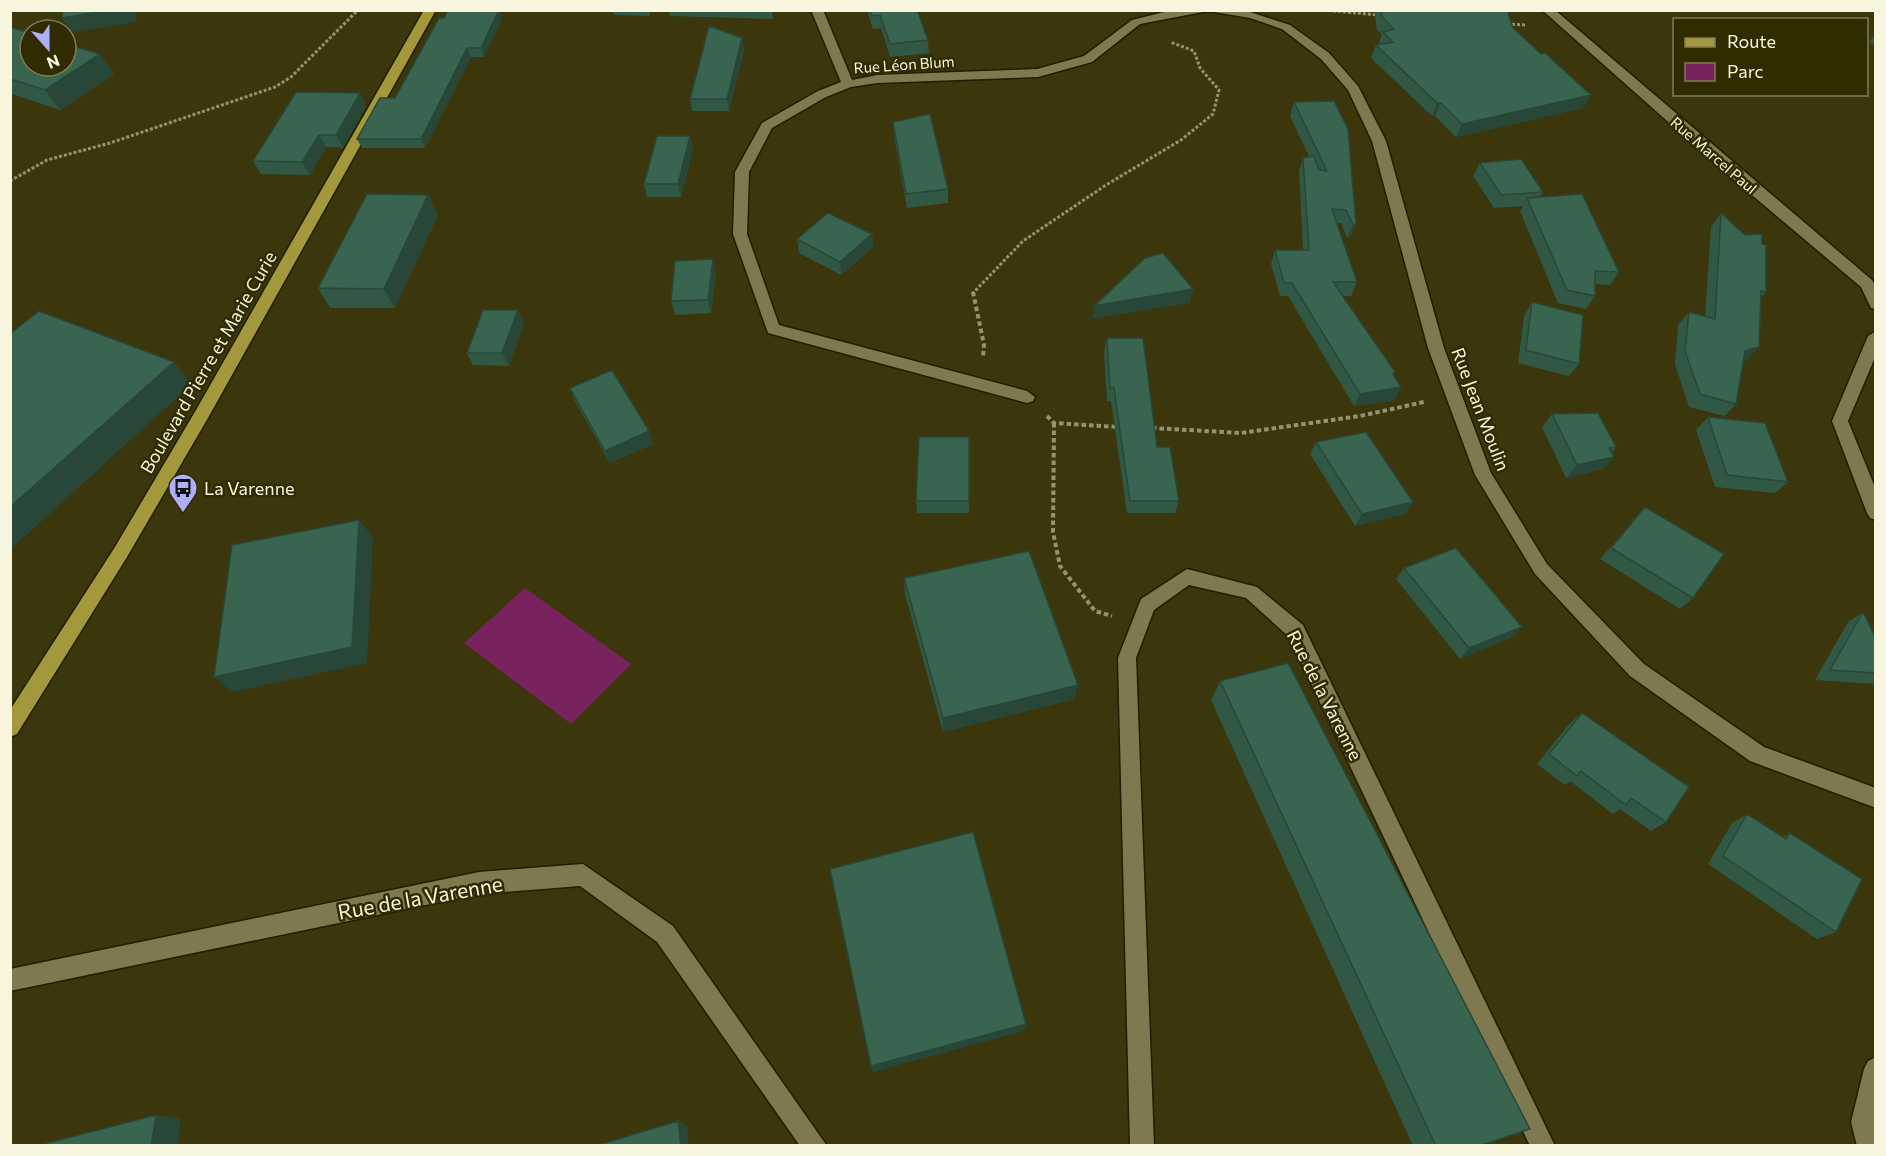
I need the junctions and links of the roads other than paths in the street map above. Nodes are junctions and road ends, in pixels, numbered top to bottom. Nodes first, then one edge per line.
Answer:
1 (430, 10) edge
2 (817, 10) edge
3 (1203, 10) edge
4 (1214, 10) edge
5 (1546, 10) edge
6 (1150, 13) edge
7 (848, 84) junction
8 (1875, 304) edge
9 (1875, 336) edge
10 (1027, 397) road end
11 (1875, 513) edge
12 (10, 728) edge
13 (1875, 798) edge
14 (10, 980) edge
15 (1875, 1069) edge
16 (815, 1146) edge
17 (1142, 1146) edge
18 (1543, 1146) edge
19 (1869, 1146) edge

1 - 12 main road, Boulevard Pierre et Marie Curie
2 - 7 street
3 - 6 street
4 - 13 street, Rue Jean Moulin
5 - 8 street, Rue Marcel Paul
6 - 7 street, Rue Léon Blum
7 - 10 street, Rue Léon Blum
9 - 11 street
14 - 16 street, Rue de la Varenne
15 - 19 street
17 - 18 street, Rue de la Varenne

